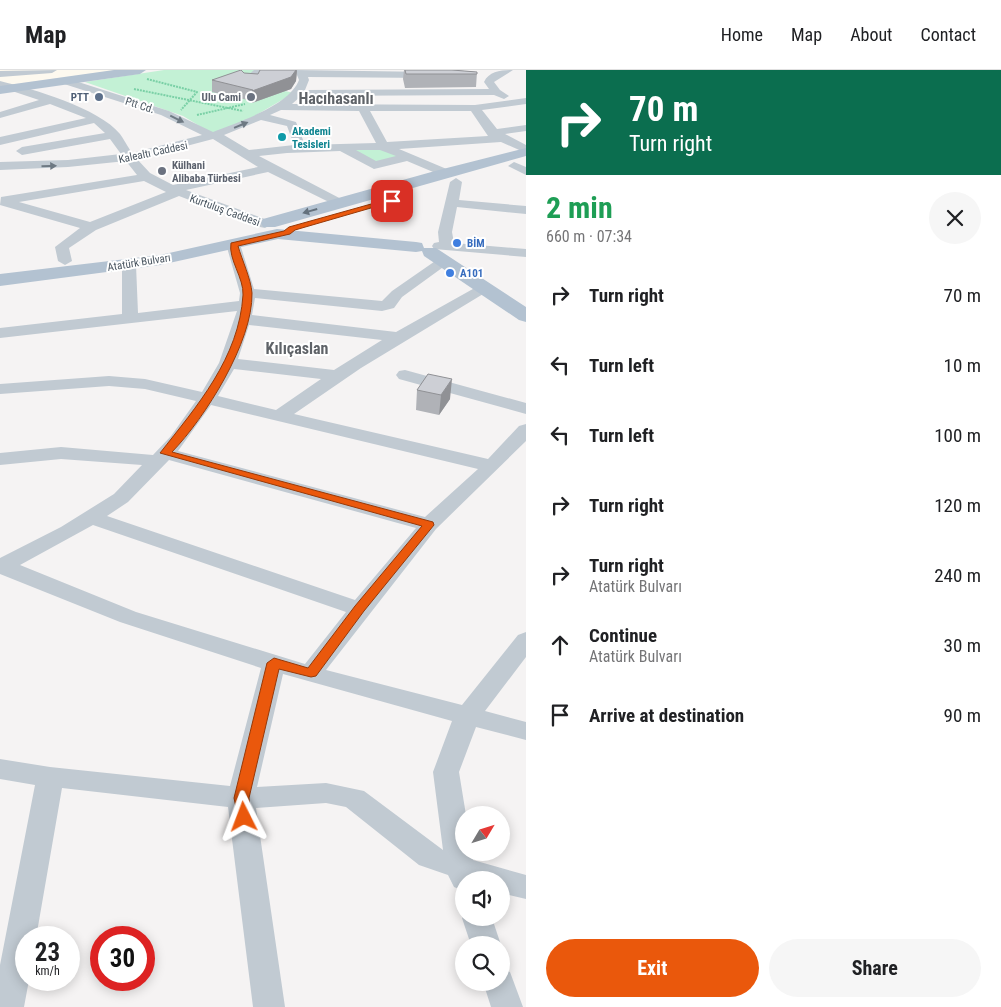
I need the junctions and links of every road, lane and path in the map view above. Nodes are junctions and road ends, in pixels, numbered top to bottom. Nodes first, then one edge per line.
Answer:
1 (6, 70) edge
2 (50, 70) edge
3 (260, 70) edge
4 (508, 70) edge
5 (130, 71) edge
6 (0, 72) edge
7 (301, 72) edge
8 (394, 72) edge
9 (439, 76) edge
10 (475, 80) edge
11 (65, 81) junction
12 (248, 81) edge
13 (489, 82) junction
14 (4, 87) edge
15 (130, 89) dead end
16 (397, 92) junction
17 (496, 92) junction
18 (158, 94) junction
19 (300, 94) junction
20 (149, 97) dead end
21 (190, 100) junction
22 (48, 101) junction
23 (245, 104) dead end
24 (523, 104) edge
25 (278, 107) junction
26 (230, 108) junction
27 (363, 108) junction
28 (475, 108) junction
29 (400, 109) junction
30 (75, 110) junction
31 (245, 112) dead end
32 (58, 114) dead end
33 (186, 114) dead end
34 (0, 115) edge
35 (193, 116) dead end
36 (260, 116) junction
37 (96, 119) junction
38 (526, 128) edge
39 (497, 135) junction
40 (115, 136) junction
41 (213, 136) junction
42 (0, 141) edge
43 (384, 147) junction
44 (344, 148) junction
45 (301, 149) junction
46 (526, 150) edge
47 (22, 151) junction
48 (248, 154) junction
49 (410, 157) junction
50 (130, 158) junction
51 (0, 166) edge
52 (25, 166) junction
53 (522, 167) edge
54 (269, 168) junction
55 (145, 177) junction
56 (451, 178) junction
57 (174, 191) junction
58 (0, 201) edge
59 (340, 202) junction
60 (452, 204) junction
61 (526, 210) edge
62 (359, 222) junction
63 (91, 227) junction
64 (277, 228) junction
65 (233, 244) junction
66 (436, 249) junction
67 (526, 253) edge
68 (110, 260) junction
69 (65, 261) junction
70 (129, 265) junction
71 (0, 268) edge
72 (0, 274) edge
73 (0, 280) edge
74 (0, 284) edge
75 (485, 288) junction
76 (246, 305) junction
77 (526, 305) edge
78 (526, 316) edge
79 (130, 319) junction
80 (0, 333) edge
81 (396, 337) junction
82 (228, 363) junction
83 (334, 375) junction
84 (406, 376) dead end
85 (0, 390) edge
86 (207, 399) junction
87 (526, 409) edge
88 (279, 416) junction
89 (526, 430) edge
90 (161, 457) junction
91 (0, 459) edge
92 (492, 466) junction
93 (91, 517) junction
94 (429, 525) junction
95 (0, 566) edge
96 (360, 609) junction
97 (526, 640) edge
98 (274, 663) junction
99 (311, 673) junction
100 (467, 716) junction
101 (526, 731) edge
102 (0, 769) edge
103 (50, 777) junction
104 (242, 798) junction
105 (456, 871) edge
106 (462, 871) edge
107 (510, 883) edge
108 (526, 887) edge
109 (502, 991) edge
110 (8, 1007) edge
111 (268, 1007) edge
112 (507, 1007) edge

1 - 6 street
2 - 6 street
3 - 12 street
4 - 13 street
5 - 11 main road
5 - 21 path
7 - 8 street
7 - 19 street
8 - 9 street
8 - 16 street
10 - 13 street
11 - 14 main road
11 -> 41 street, Ptt Cd.
13 - 17 street
14 - 22 street, Kurtuluş Caddesi
15 - 18 path
16 - 17 street
16 - 19 street
16 - 29 street
17 - 24 street
18 - 20 path
18 - 21 path
19 - 25 street, Kalealtı Caddesi
21 - 26 path
21 - 33 path
22 - 30 street, Kurtuluş Caddesi
22 - 34 street
23 - 26 path
24 - 28 street
25 - 27 street
25 - 36 street, Kalealtı Caddesi
26 - 31 path
26 - 35 path
27 - 29 street
27 - 43 street
28 - 29 street
28 - 39 street
30 - 32 street
30 - 37 street, Kurtuluş Caddesi
41 -> 36 street, Kalealtı Caddesi
36 - 45 street
37 - 40 street, Kurtuluş Caddesi
37 - 42 street
38 - 39 street
39 - 43 street
39 - 46 street
40 - 47 street
40 - 50 street, Kurtuluş Caddesi
41 - 48 street, Ptt Cd.
41 - 50 street, Kalealtı Caddesi
42 - 47 street
43 - 44 street
43 - 49 street
44 - 45 street
44 - 49 street
45 - 48 street
46 - 56 main road, Atatürk Bulvarı
47 - 52 street
48 - 54 street, Ptt Cd.
49 - 56 street
52 -> 50 street, Kalealtı Caddesi
50 - 55 street, Kurtuluş Caddesi
51 - 52 street, Kalealtı Caddesi
52 - 58 street
53 - 56 main road, Atatürk Bulvarı
54 - 57 street
54 - 59 street, Ptt Cd.
55 - 57 street, Kurtuluş Caddesi
55 - 58 street
56 - 59 main road, Atatürk Bulvarı
56 - 60 street
56 - 62 main road, Atatürk Bulvarı
57 - 63 street
57 - 64 street, Kurtuluş Caddesi
58 - 63 street
59 -> 64 main road, Atatürk Bulvarı
60 - 61 street
60 - 66 street
62 - 64 main road
62 - 64 main road, Atatürk Bulvarı
62 - 66 main road
63 - 69 street
64 - 65 main road, Atatürk Bulvarı
64 - 66 main road
64 - 68 main road, Atatürk Bulvarı
65 - 70 main road, Atatürk Bulvarı
65 - 76 street
66 - 67 street
66 - 75 main road
66 - 76 street
66 - 77 main road
68 - 69 main road
68 - 72 main road, Atatürk Bulvarı
69 - 71 main road
70 - 73 main road, Atatürk Bulvarı
70 - 74 main road
70 - 79 street
75 - 78 main road
75 - 81 street
76 - 79 street
76 - 81 street
76 - 82 street
79 - 80 street
81 - 83 street
82 - 83 street
82 - 86 street
83 - 88 street
84 - 87 street
85 - 86 street
86 - 88 street
86 - 90 street
88 - 92 street
89 - 92 street
90 - 91 street
90 - 93 street
90 - 94 street
92 - 94 street
93 - 95 street
93 - 96 street
94 - 96 street
95 - 98 street
96 - 99 street
97 - 100 street
98 - 99 street
98 - 104 street
99 - 100 street
100 - 101 street
100 - 106 street
102 - 103 street
103 - 104 street
103 - 110 street
104 - 105 street
104 - 111 street
107 - 108 street
109 - 112 street

